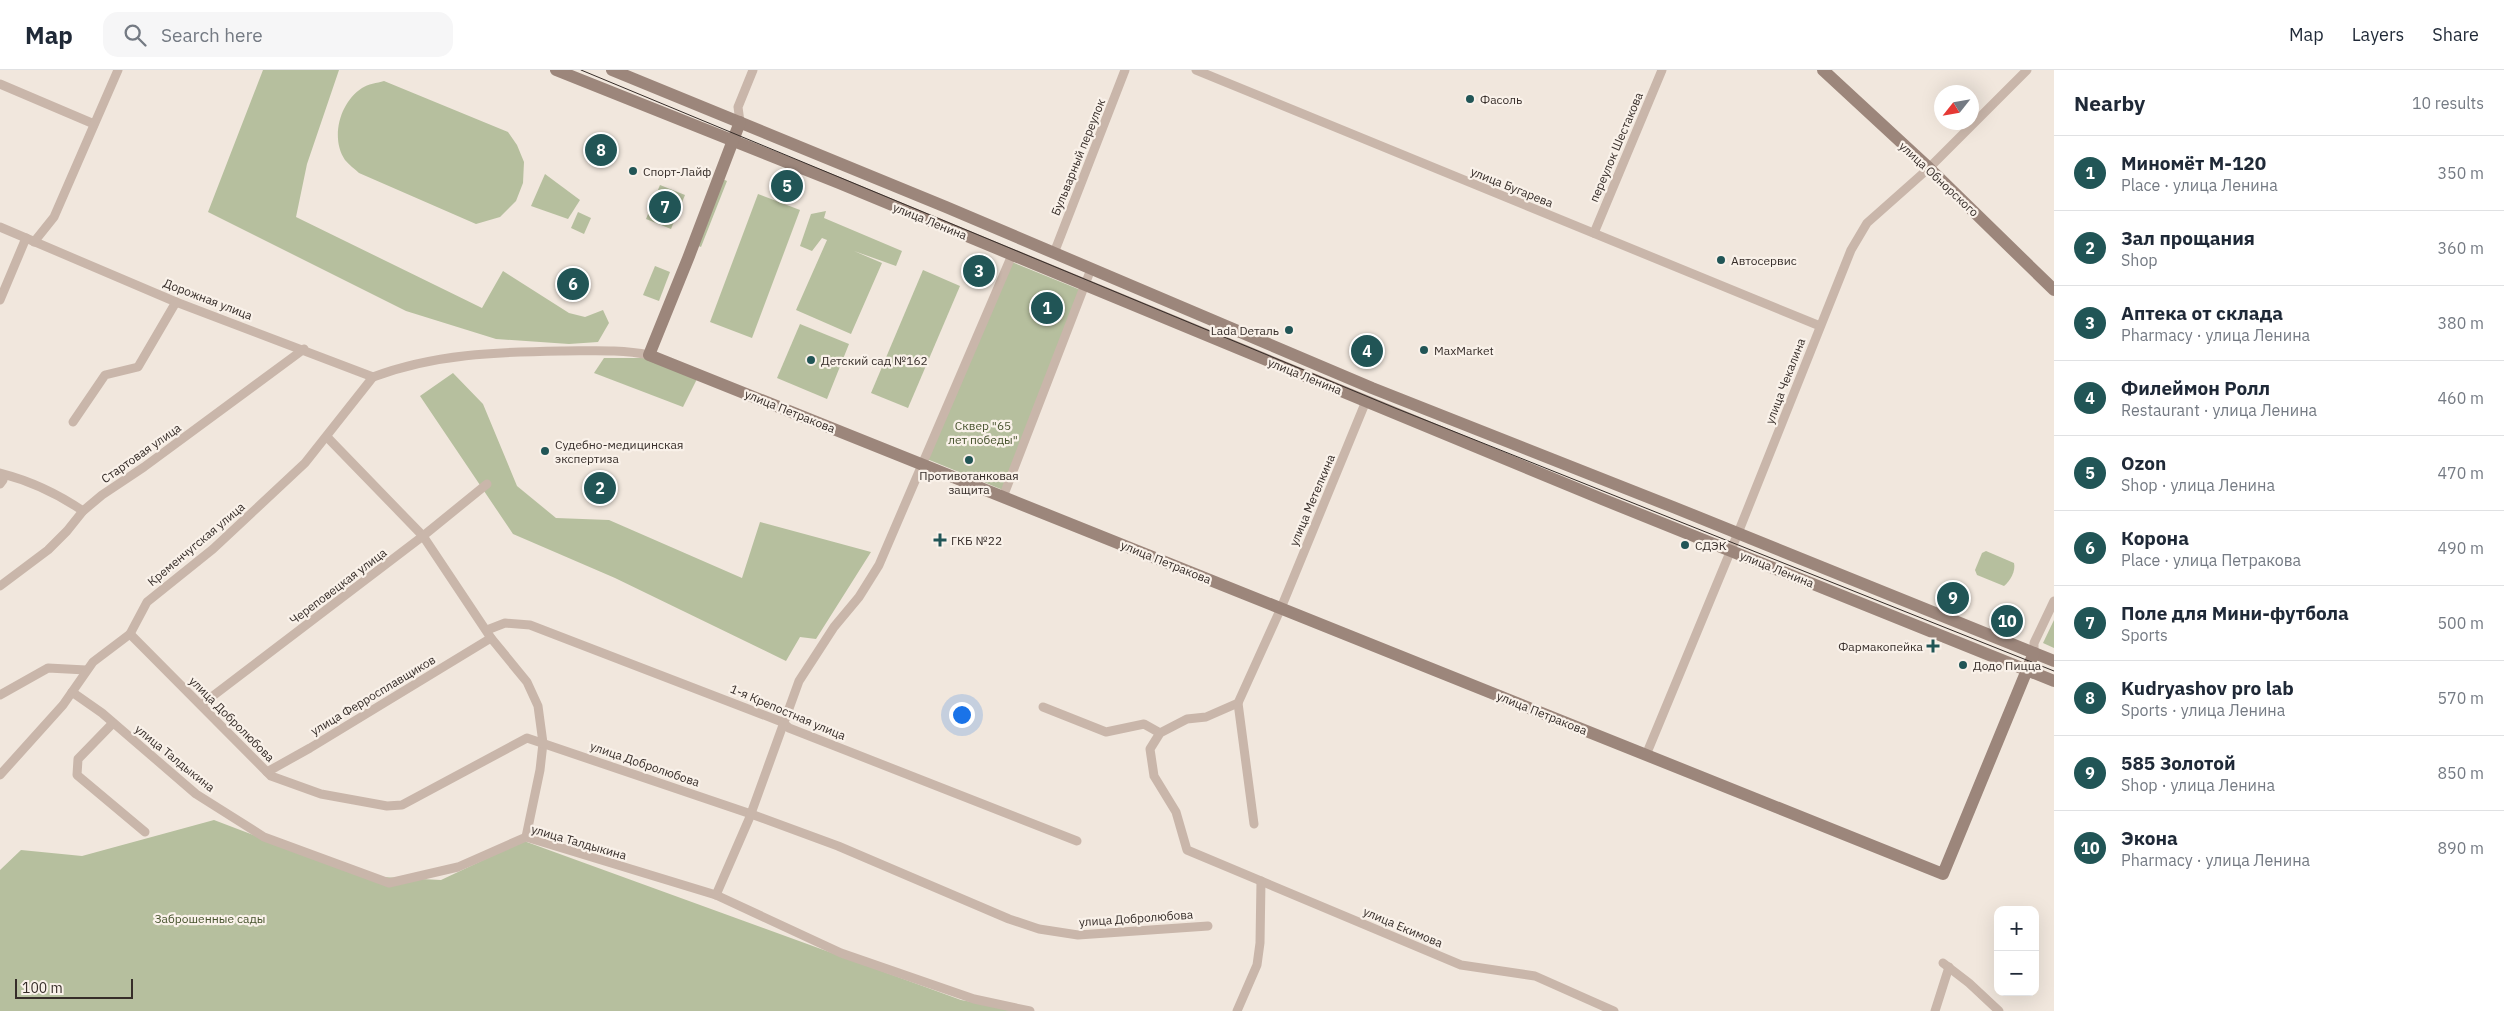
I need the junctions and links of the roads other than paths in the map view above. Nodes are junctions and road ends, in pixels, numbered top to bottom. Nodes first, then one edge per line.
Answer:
1 (118, 70) edge
2 (556, 70) edge
3 (612, 70) edge
4 (753, 70) edge
5 (1125, 70) edge
6 (1196, 70) edge
7 (1662, 70) edge
8 (1823, 70) edge
9 (2027, 70) edge
10 (0, 84) edge
11 (740, 122) junction
12 (94, 124) junction
13 (733, 141) junction
14 (1929, 168) junction
15 (0, 228) edge
16 (1594, 234) junction
17 (30, 240) junction
18 (1054, 253) junction
19 (1012, 255) junction
20 (1091, 269) junction
21 (1085, 286) junction
22 (2054, 290) edge
23 (0, 300) edge
24 (176, 302) junction
25 (1820, 326) junction
26 (304, 349) junction
27 (649, 355) junction
28 (373, 377) junction
29 (1366, 401) junction
30 (73, 422) dead end
31 (327, 437) junction
32 (922, 464) junction
33 (0, 474) edge
34 (0, 484) edge
35 (487, 484) dead end
36 (1003, 497) junction
37 (83, 511) junction
38 (1738, 533) junction
39 (423, 536) junction
40 (1731, 550) junction
41 (0, 586) edge
42 (2054, 601) edge
43 (1281, 608) junction
44 (130, 634) junction
45 (489, 634) junction
46 (2034, 653) junction
47 (2054, 661) edge
48 (86, 670) junction
49 (2026, 670) junction
50 (2054, 681) edge
51 (72, 692) junction
52 (0, 695) edge
53 (1238, 703) junction
54 (201, 705) junction
55 (1043, 707) dead end
56 (782, 722) junction
57 (113, 723) junction
58 (1160, 734) junction
59 (543, 743) junction
60 (1646, 754) junction
61 (267, 772) junction
62 (0, 775) edge
63 (751, 814) junction
64 (1254, 824) dead end
65 (145, 832) dead end
66 (526, 837) junction
67 (1077, 841) dead end
68 (1261, 881) junction
69 (716, 895) junction
70 (1208, 926) dead end
71 (1030, 1011) edge
72 (1236, 1011) edge
73 (1614, 1011) edge
74 (1935, 1011) edge
75 (1999, 1011) edge

1 - 12 street
2 - 13 main road, улица Ленина
3 - 11 main road, улица Ленина
4 - 11 street
5 - 18 street, Бульварный переулок
6 - 16 street, улица Бугарева
7 - 16 street, переулок Шестакова
8 - 14 main road, улица Обнорского
9 - 14 street, улица Чекалина
10 - 12 street
11 - 13 main road
11 - 18 main road, улица Ленина
12 - 17 street
13 - 19 main road, улица Ленина
13 - 27 main road
14 - 22 main road, улица Обнорского
14 - 25 street, улица Чекалина
15 - 17 street, Дорожная улица
16 - 25 street, улица Бугарева
17 - 23 street
17 - 24 street, Дорожная улица
18 - 20 main road, улица Ленина
19 - 21 main road, улица Ленина
19 - 32 street
20 - 21 street
20 - 38 main road, улица Ленина
21 - 29 main road, улица Ленина
21 - 36 street
24 - 26 street, Дорожная улица
24 - 30 street
25 - 38 street, улица Чекалина
26 - 28 street, Дорожная улица
26 - 37 street, Стартовая улица
27 - 28 street, улица Петракова
27 - 32 main road, улица Петракова
28 - 31 street, Кременчугская улица
29 - 40 main road, улица Ленина
29 - 43 street, улица Метелкина
31 - 39 street
31 - 44 street, Кременчугская улица
32 - 36 main road, улица Петракова
32 - 56 street
33 - 34 street
33 - 37 street
35 - 39 street, Череповецкая улица
36 - 43 main road, улица Петракова
37 - 41 street, Стартовая улица
38 - 40 street, улица Чекалина
38 - 46 main road, улица Ленина
39 - 45 street
39 - 54 street, Череповецкая улица
40 - 49 main road, улица Ленина
40 - 60 street, улица Чекалина
42 - 46 street
43 - 53 street, улица Метелкина
43 - 60 main road, улица Петракова
44 - 48 street, Кременчугская улица
44 - 54 street, улица Добролюбова
45 - 56 street, 1-я Крепостная улица
45 - 59 street
45 - 61 street, улица Ферросплавщиков
46 - 47 main road, улица Ленина
46 - 49 main road
48 - 51 street, Кременчугская улица
48 - 52 street
49 - 50 main road, улица Ленина
49 - 60 main road, улица Петракова
51 - 57 street, улица Талдыкина
51 - 62 street, Кременчугская улица
53 - 58 street
53 - 64 street
54 - 61 street, улица Добролюбова
55 - 58 street
56 - 63 street
56 - 67 street, 1-я Крепостная улица
57 - 65 street
57 - 66 street, улица Талдыкина
58 - 68 street, улица Екимова
59 - 61 street, улица Добролюбова
59 - 63 street, улица Добролюбова
59 - 66 street
63 - 69 street
63 - 70 street, улица Добролюбова
66 - 69 street, улица Талдыкина
68 - 72 street
68 - 73 street, улица Екимова
69 - 71 street, улица Талдыкина
74 - 75 street

